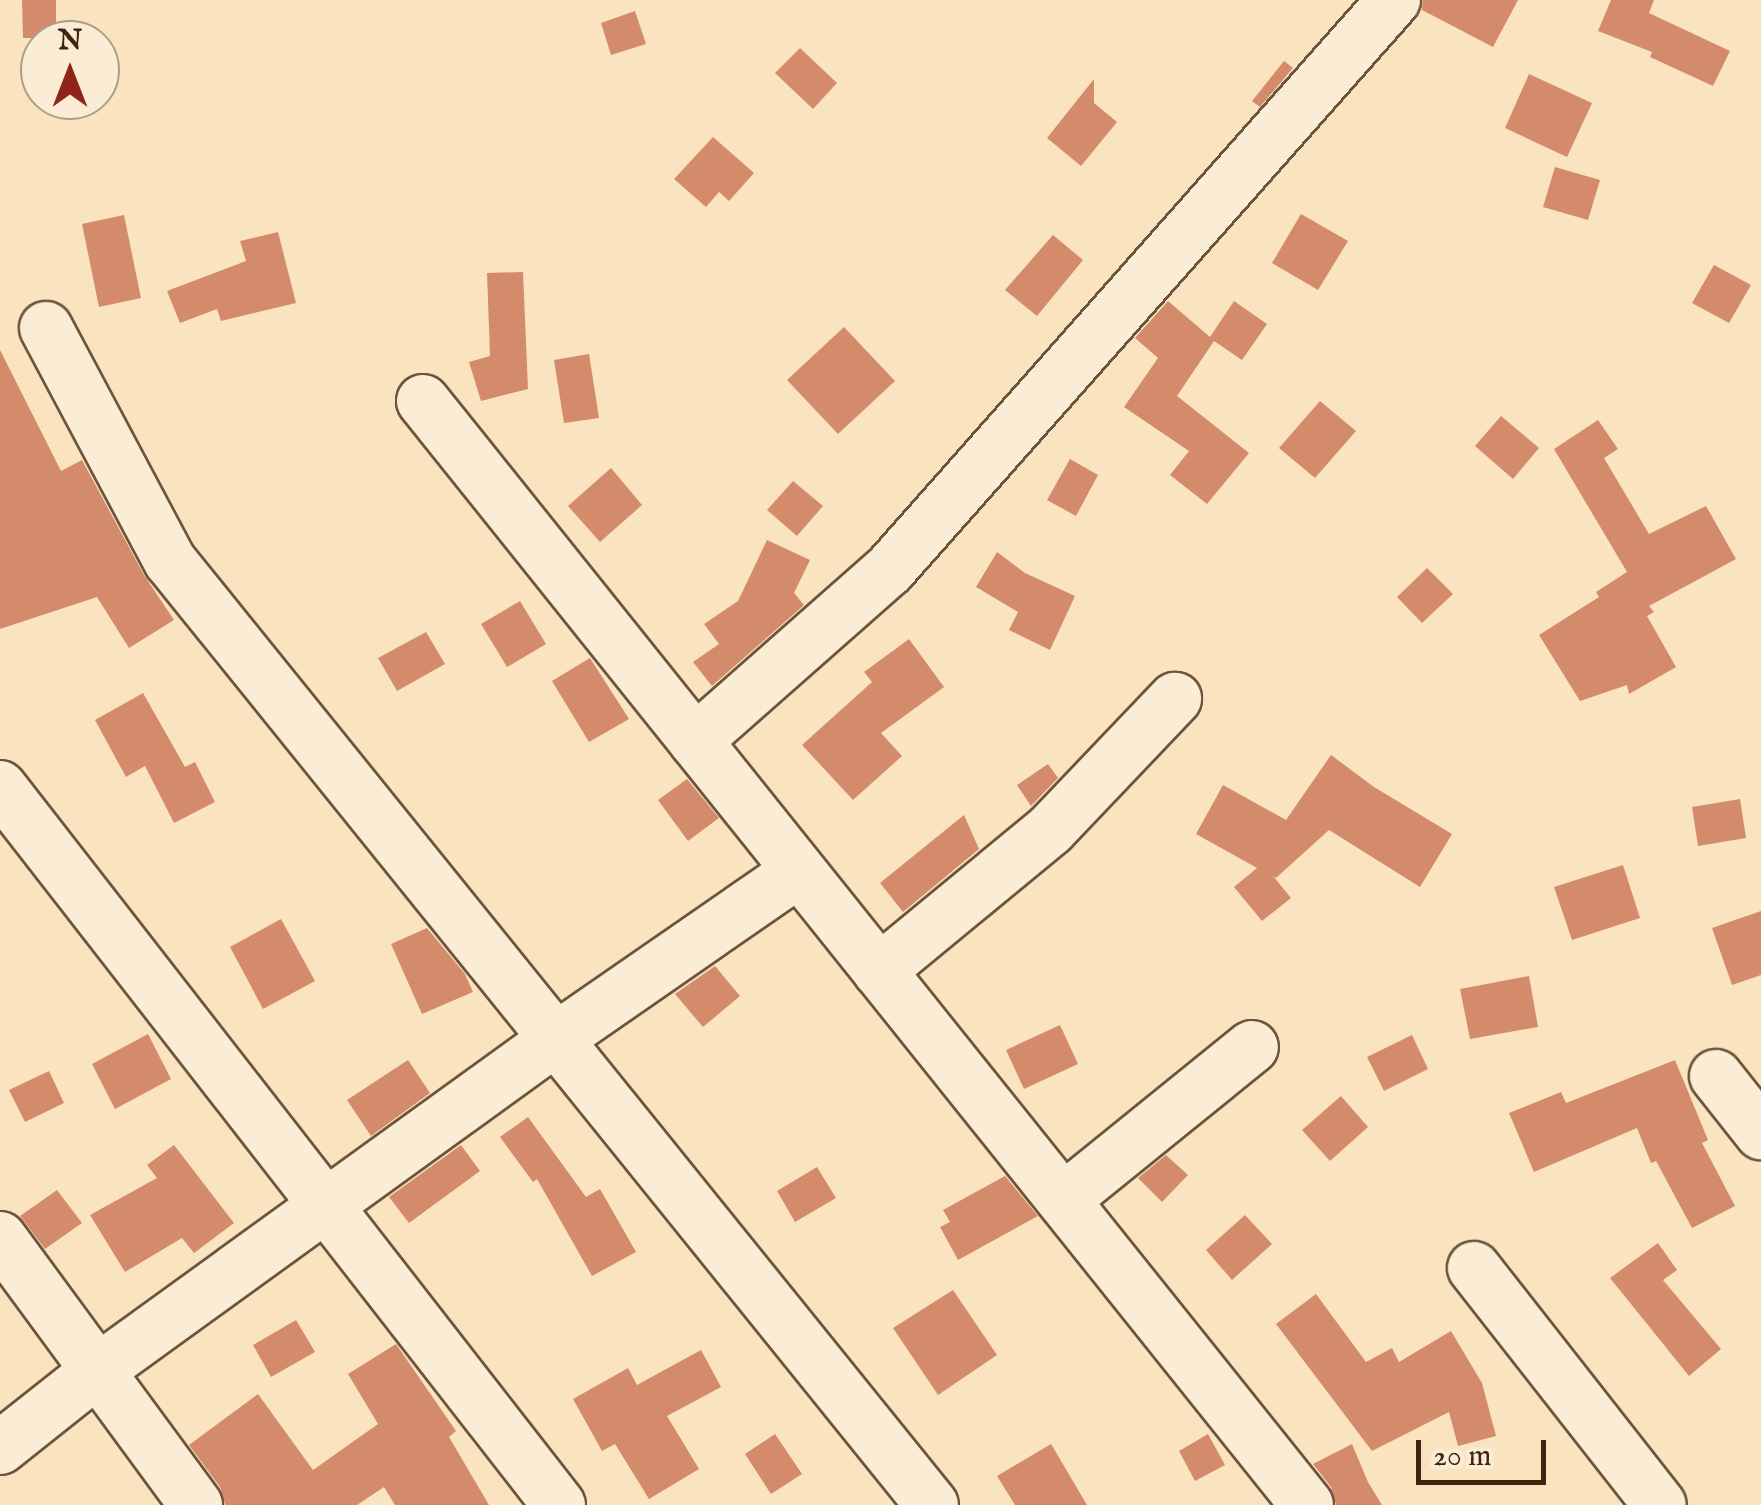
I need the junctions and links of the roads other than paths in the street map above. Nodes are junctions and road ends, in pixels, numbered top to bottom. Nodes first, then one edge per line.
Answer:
1 (1394, 0) edge
2 (46, 328) dead end
3 (423, 401) dead end
4 (1174, 699) dead end
5 (695, 741) junction
6 (0, 787) edge
7 (799, 871) junction
8 (880, 971) junction
9 (556, 1040) junction
10 (1252, 1047) dead end
11 (1716, 1076) dead end
12 (1761, 1133) edge
13 (1063, 1200) junction
14 (328, 1208) junction
15 (0, 1238) edge
16 (1474, 1268) dead end
17 (98, 1371) junction
18 (0, 1448) edge
19 (196, 1505) edge
20 (559, 1505) edge
21 (932, 1505) edge
22 (1308, 1505) edge
23 (1660, 1505) edge

1 - 5 street
2 - 9 street
3 - 5 street
4 - 8 street
5 - 7 street
6 - 14 street
7 - 8 street
7 - 9 street
8 - 13 street
9 - 14 street
9 - 21 street
10 - 13 street
11 - 12 street
13 - 22 street
14 - 17 street
14 - 20 street
15 - 17 street
16 - 23 street
17 - 18 street
17 - 19 street

